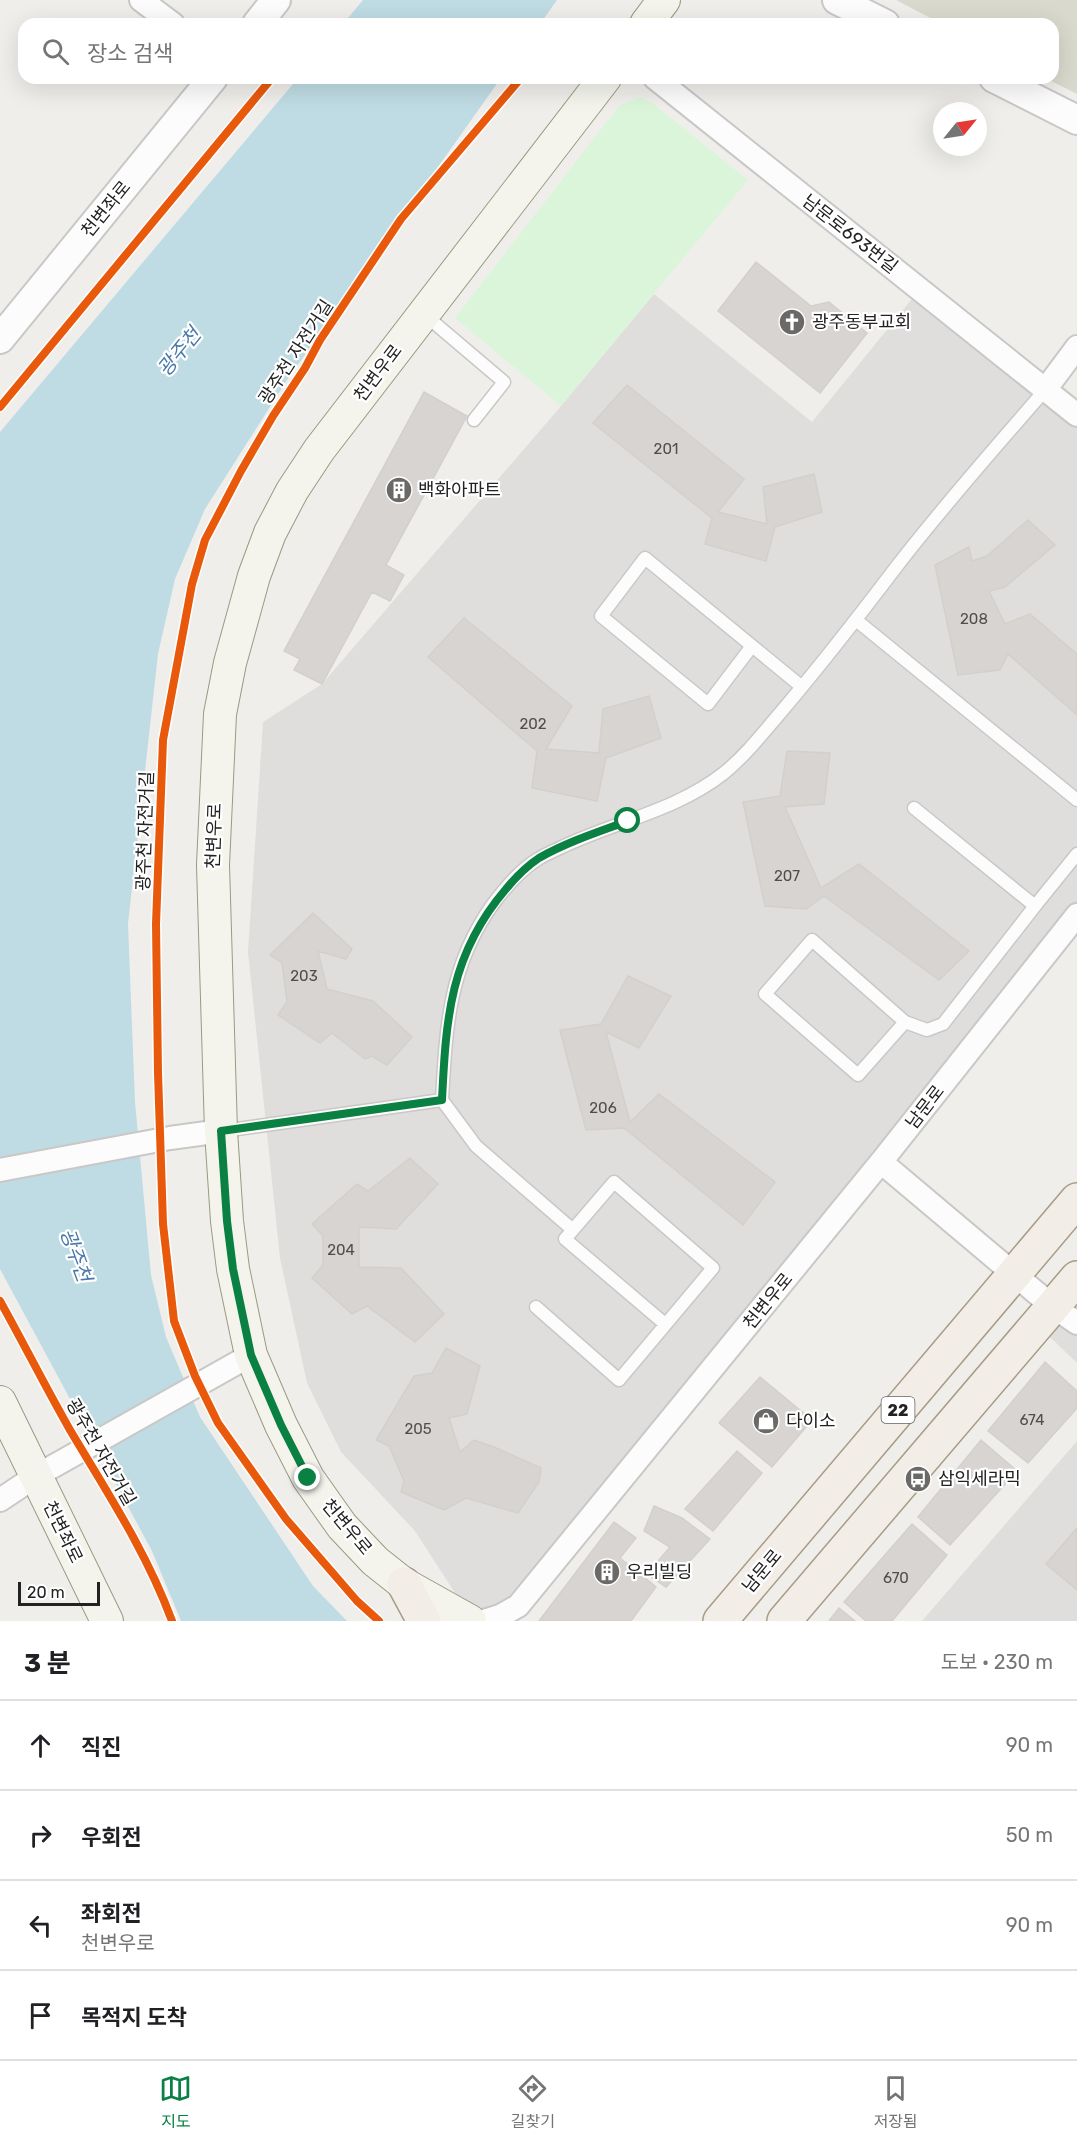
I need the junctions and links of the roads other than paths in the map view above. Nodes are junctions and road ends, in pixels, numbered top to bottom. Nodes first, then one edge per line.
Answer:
1 (141, 0) edge
2 (276, 0) edge
3 (664, 0) edge
4 (837, 0) edge
5 (165, 18) edge
6 (261, 18) edge
7 (650, 18) edge
8 (873, 18) edge
9 (208, 84) edge
10 (600, 84) edge
11 (662, 84) edge
12 (1006, 84) edge
13 (1077, 120) edge
14 (424, 314) junction
15 (0, 339) edge
16 (1077, 347) edge
17 (1045, 390) junction
18 (1077, 415) edge
19 (474, 420) dead end
20 (856, 620) junction
21 (752, 646) junction
22 (802, 687) junction
23 (1077, 800) edge
24 (914, 808) dead end
25 (1077, 854) edge
26 (1035, 906) junction
27 (1077, 915) edge
28 (905, 1022) junction
29 (442, 1100) junction
30 (221, 1131) junction
31 (881, 1162) junction
32 (0, 1170) edge
33 (1077, 1200) edge
34 (573, 1230) junction
35 (1015, 1274) junction
36 (1077, 1278) edge
37 (536, 1307) dead end
38 (1065, 1315) edge
39 (665, 1324) junction
40 (251, 1355) junction
41 (0, 1402) edge
42 (36, 1476) junction
43 (0, 1500) edge
44 (404, 1584) junction
45 (107, 1621) edge
46 (424, 1621) edge
47 (470, 1621) edge
48 (484, 1621) edge
49 (720, 1621) edge
50 (784, 1621) edge

1 - 5 street
2 - 6 street
3 - 7 main road
4 - 8 street
9 - 15 street, 천변좌로
10 - 14 main road, 천변우로
11 - 17 street, 남문로693번길
12 - 13 street
14 - 19 lane
14 - 30 main road, 천변우로
16 - 17 street
17 - 18 street, 남문로693번길
17 - 20 lane
20 - 22 lane
20 - 23 lane
21 - 21 lane
21 - 22 lane
22 - 29 lane
24 - 26 lane
25 - 26 lane
26 - 28 lane
27 - 31 street, 남문로
28 - 28 lane
29 - 30 lane
29 - 34 lane
30 - 32 street
30 - 40 main road, 천변우로
31 - 35 street
31 - 48 street, 천변우로
33 - 35 main road, 남문로 / 22
34 - 39 lane
34 - 39 lane
35 - 38 street
35 - 49 main road, 남문로 / 22
36 - 38 main road
37 - 39 lane
38 - 50 main road
40 - 42 street
40 - 44 main road, 천변우로
41 - 42 main road, 천변좌로
42 - 43 street
42 - 45 main road, 천변좌로
44 - 46 main road
44 - 47 main road, 천변우로

